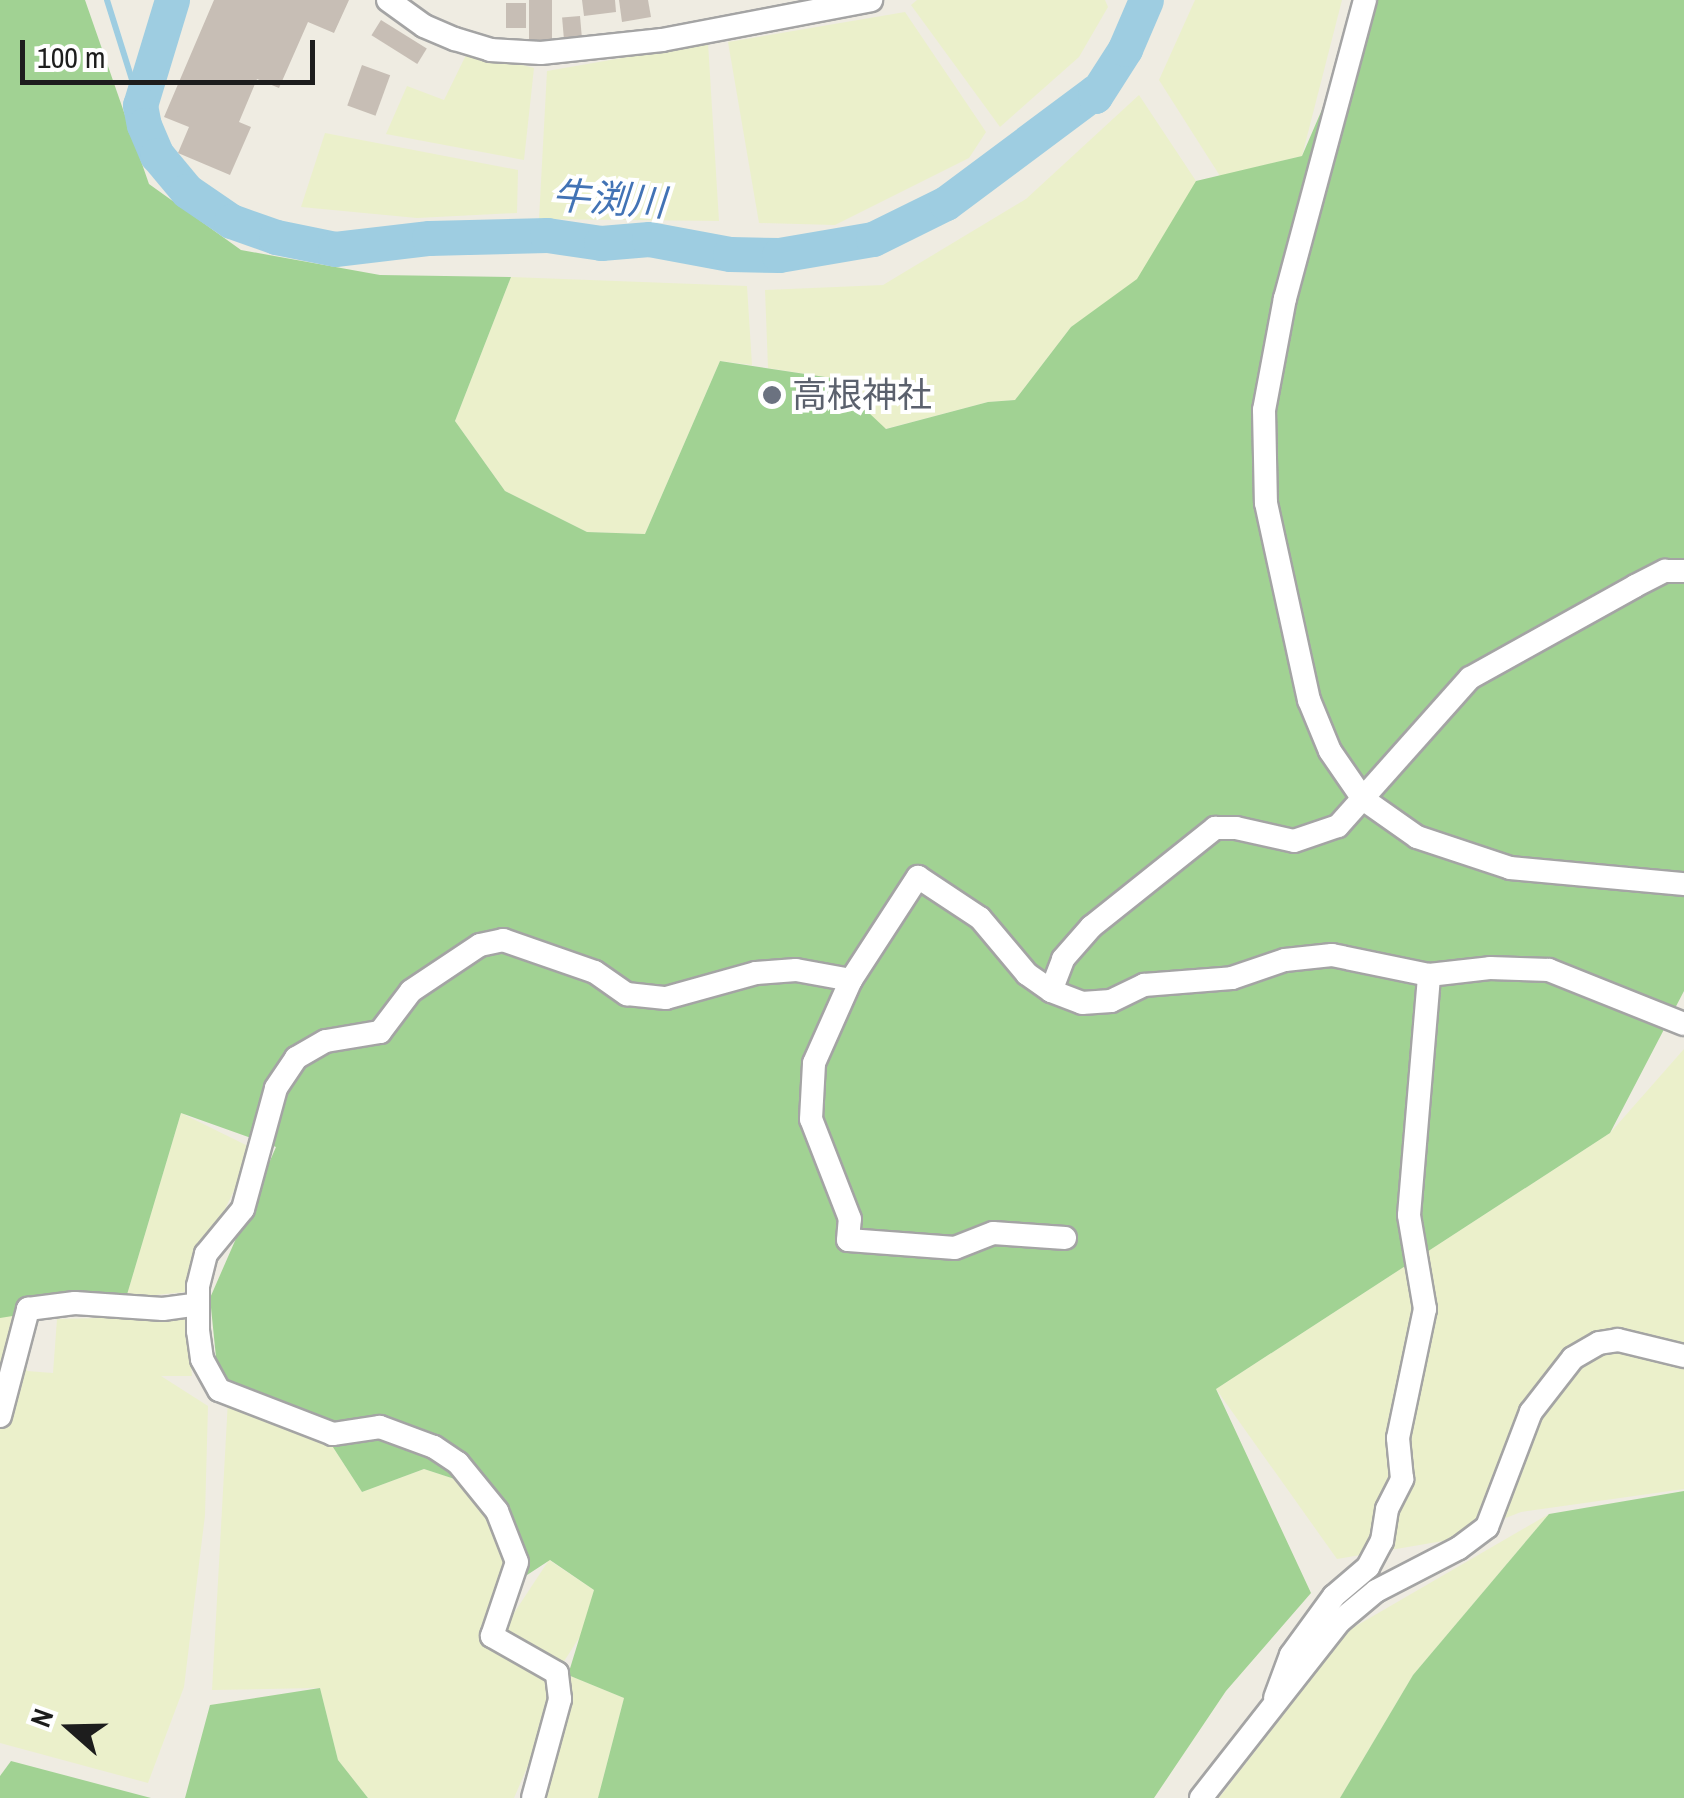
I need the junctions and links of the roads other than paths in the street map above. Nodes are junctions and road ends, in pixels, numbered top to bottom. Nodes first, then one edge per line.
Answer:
1 (388, 0) edge
2 (871, 0) edge
3 (1365, 0) edge
4 (1684, 570) edge
5 (1363, 799) junction
6 (1684, 884) edge
7 (1429, 975) junction
8 (850, 980) junction
9 (1051, 991) junction
10 (1684, 1024) edge
11 (1065, 1238) dead end
12 (197, 1304) junction
13 (1684, 1356) edge
14 (0, 1416) edge
15 (1275, 1698) junction
16 (533, 1798) edge
17 (1202, 1798) edge

1 - 2 street
3 - 5 street
4 - 5 street
5 - 6 street
5 - 9 street
7 - 9 street
7 - 10 street
7 - 15 street
8 - 9 street
8 - 11 street
8 - 12 street
12 - 14 street
12 - 16 street
13 - 15 street
15 - 17 street

